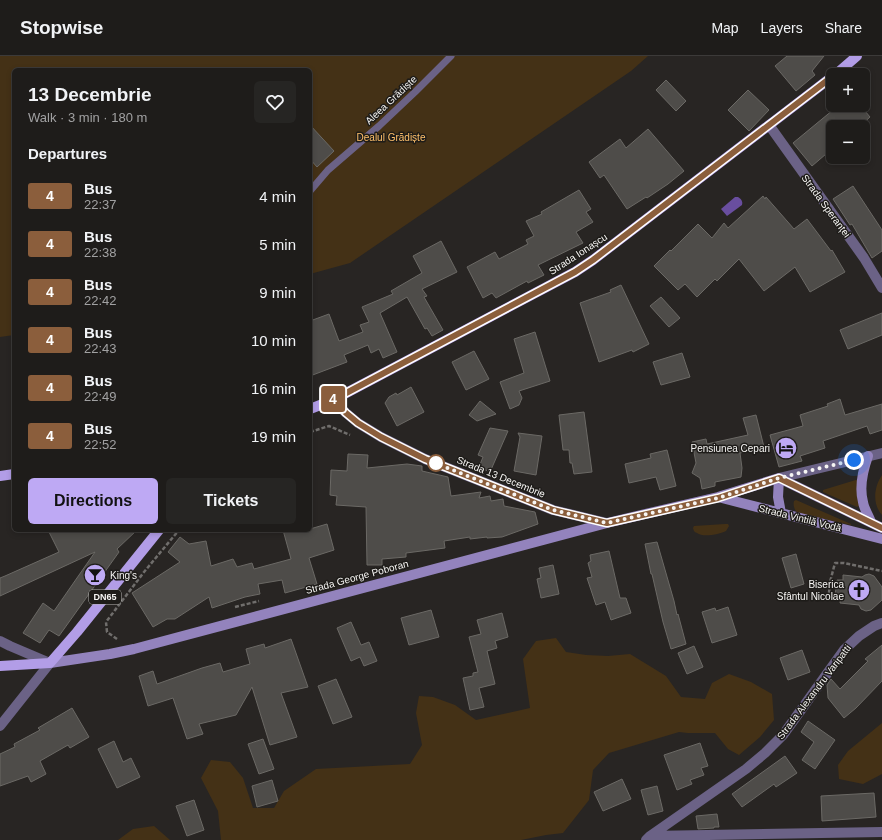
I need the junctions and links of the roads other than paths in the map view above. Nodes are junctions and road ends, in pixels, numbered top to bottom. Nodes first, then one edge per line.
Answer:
1 (451, 56) edge
2 (857, 56) edge
3 (843, 68) edge
4 (826, 82) edge
5 (769, 126) junction
6 (312, 189) edge
7 (882, 288) edge
8 (333, 400) junction
9 (312, 408) edge
10 (882, 452) edge
11 (868, 456) junction
12 (12, 474) edge
13 (0, 476) edge
14 (779, 478) junction
15 (718, 498) junction
16 (781, 513) junction
17 (871, 522) junction
18 (607, 523) junction
19 (882, 528) edge
20 (156, 532) edge
21 (882, 539) edge
22 (882, 623) edge
23 (0, 641) edge
24 (50, 663) junction
25 (0, 666) edge
26 (0, 726) edge
27 (882, 832) edge
28 (648, 838) edge

1 - 6 lane, Aleea Grădiște
2 - 3 main road, Strada Ionașcu
4 - 5 main road, Strada Ionașcu
5 - 7 street, Strada Speranței
5 - 8 main road, Strada Ionașcu
8 - 9 main road, Strada Ionașcu
8 - 18 street, Strada 13 Decembrie
10 - 11 street
11 - 14 street
11 - 17 main road
12 - 13 main road
14 - 15 main road, Strada George Poboran
14 - 16 main road
14 - 17 main road, Strada Vintilă Vodă
15 - 16 main road, Strada Vintilă Vodă
15 - 18 main road, Strada George Poboran
16 - 21 main road, Strada Vintilă Vodă
17 - 19 main road, Strada Vintilă Vodă
18 - 24 main road, Strada George Poboran
20 - 24 main road, DN65
22 - 28 street, Strada Alexandru Varipatti
23 - 24 street
24 - 25 main road, Strada George Poboran
24 - 26 street
27 - 28 street

